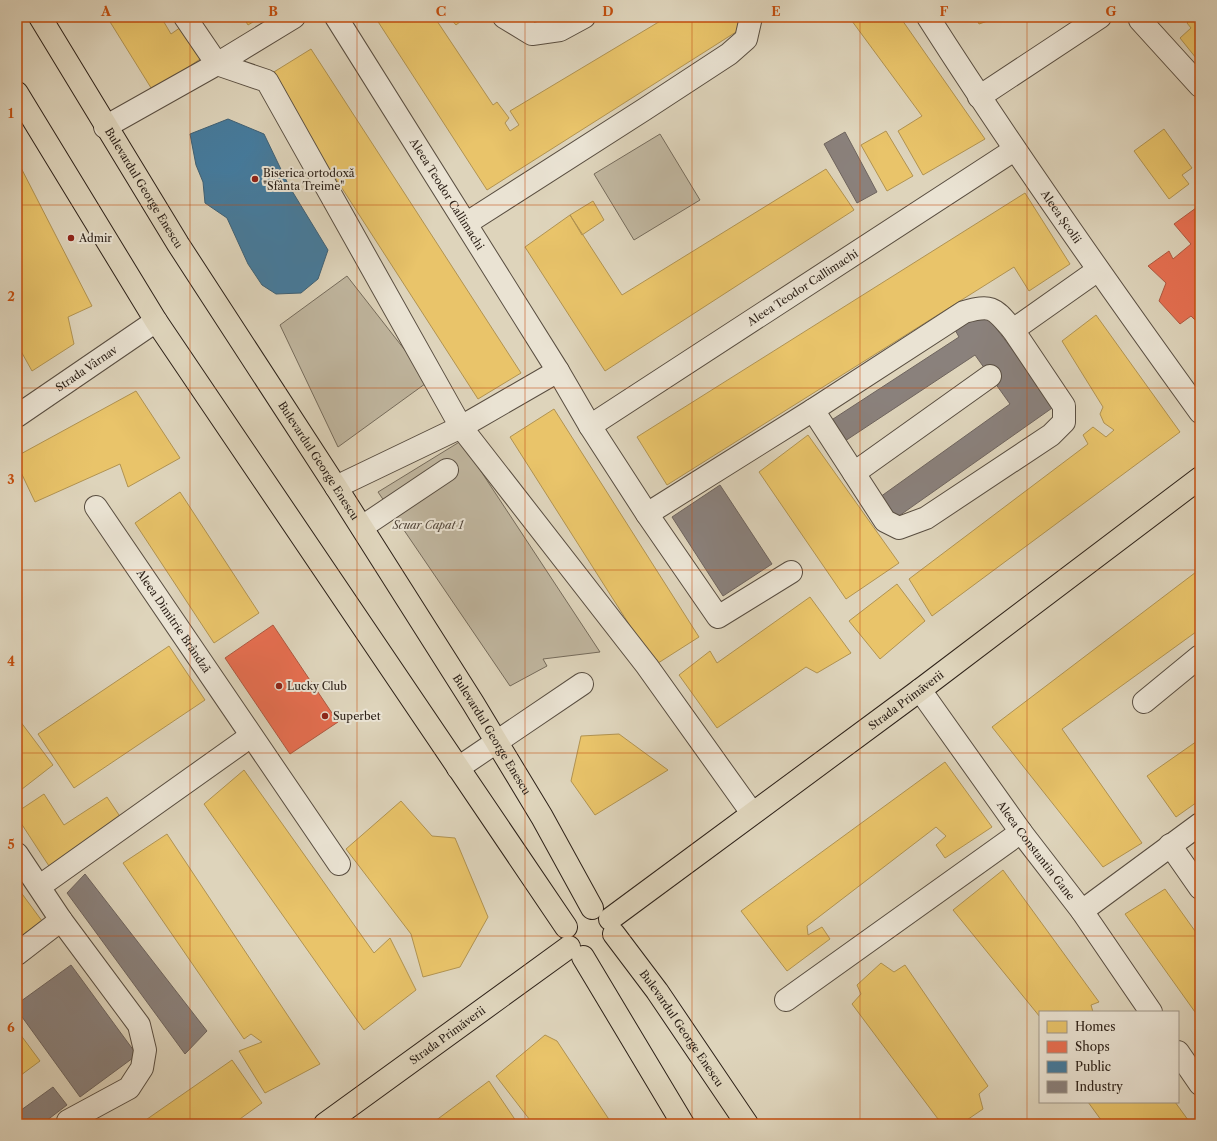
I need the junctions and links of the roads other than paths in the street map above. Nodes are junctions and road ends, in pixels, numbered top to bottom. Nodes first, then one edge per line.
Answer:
1 (40, 17) edge
2 (185, 17) edge
3 (294, 17) edge
4 (336, 17) edge
5 (504, 17) edge
6 (584, 17) edge
7 (751, 17) edge
8 (928, 17) edge
9 (1100, 17) edge
10 (1139, 17) edge
11 (217, 64) junction
12 (1200, 86) edge
13 (17, 93) edge
14 (979, 97) junction
15 (105, 127) junction
16 (1014, 150) junction
17 (467, 224) junction
18 (1098, 270) junction
19 (156, 322) junction
20 (1013, 330) junction
21 (558, 371) junction
22 (990, 376) dead end
23 (813, 410) junction
24 (1200, 412) edge
25 (17, 416) edge
26 (590, 426) junction
27 (461, 427) junction
28 (447, 470) dead end
29 (854, 474) junction
30 (1200, 478) edge
31 (336, 487) junction
32 (96, 507) dead end
33 (647, 514) junction
34 (362, 527) junction
35 (791, 572) dead end
36 (1200, 656) edge
37 (582, 684) dead end
38 (920, 690) junction
39 (1144, 702) dead end
40 (251, 736) junction
41 (495, 742) junction
42 (458, 768) junction
43 (752, 813) junction
44 (1200, 824) edge
45 (1021, 832) junction
46 (1170, 845) junction
47 (17, 854) edge
48 (339, 864) dead end
49 (40, 886) junction
50 (1200, 888) edge
51 (1082, 911) junction
52 (61, 920) junction
53 (606, 920) junction
54 (573, 944) junction
55 (17, 954) edge
56 (786, 1000) dead end
57 (1150, 1011) edge
58 (1179, 1053) edge
59 (1200, 1084) edge
60 (68, 1121) dead end
61 (325, 1124) edge
62 (683, 1124) edge
63 (747, 1124) edge

1 - 15 main road, Bulevardul George Enescu
2 - 11 street
3 - 11 street
4 - 17 street, Aleea Teodor Callimachi
5 - 6 street
7 - 17 street
8 - 14 street, Aleea Școlii
9 - 14 street
10 - 12 street
11 - 15 street
11 - 27 street
13 - 19 main road
14 - 16 street, Aleea Școlii
15 - 31 main road, Bulevardul George Enescu
16 - 18 street, Aleea Școlii
16 - 26 street, Aleea Teodor Callimachi
17 - 21 street, Aleea Teodor Callimachi
18 - 20 street
18 - 24 street, Aleea Școlii
19 - 25 street, Strada Vârnav
19 - 42 main road
20 - 23 street
20 - 29 street
21 - 26 street, Aleea Teodor Callimachi
21 - 27 street
22 - 29 street
23 - 29 street
23 - 33 street
26 - 33 street, Aleea Teodor Callimachi
27 - 31 street
27 - 43 street
28 - 34 street
30 - 38 main road, Strada Primăverii
31 - 34 main road, Bulevardul George Enescu
32 - 40 street, Aleea Dimitrie Brândză
33 - 35 street, Aleea Teodor Callimachi
34 - 41 main road, Bulevardul George Enescu
36 - 39 street
37 - 41 street
38 - 43 main road, Strada Primăverii
38 - 45 street, Aleea Constantin Gane
40 - 48 street, Aleea Dimitrie Brândză
40 - 49 street
41 - 42 street
41 - 53 main road, Bulevardul George Enescu
42 - 54 main road
43 - 53 main road, Strada Primăverii
44 - 46 street
45 - 51 street, Aleea Constantin Gane
45 - 56 street
46 - 50 street
46 - 51 street
47 - 49 street
49 - 52 street
51 - 57 street, Aleea Constantin Gane
52 - 55 street
52 - 60 street
53 - 54 main road
53 - 54 main road
53 - 63 main road, Bulevardul George Enescu
54 - 61 main road, Strada Primăverii
54 - 62 main road
58 - 59 street

